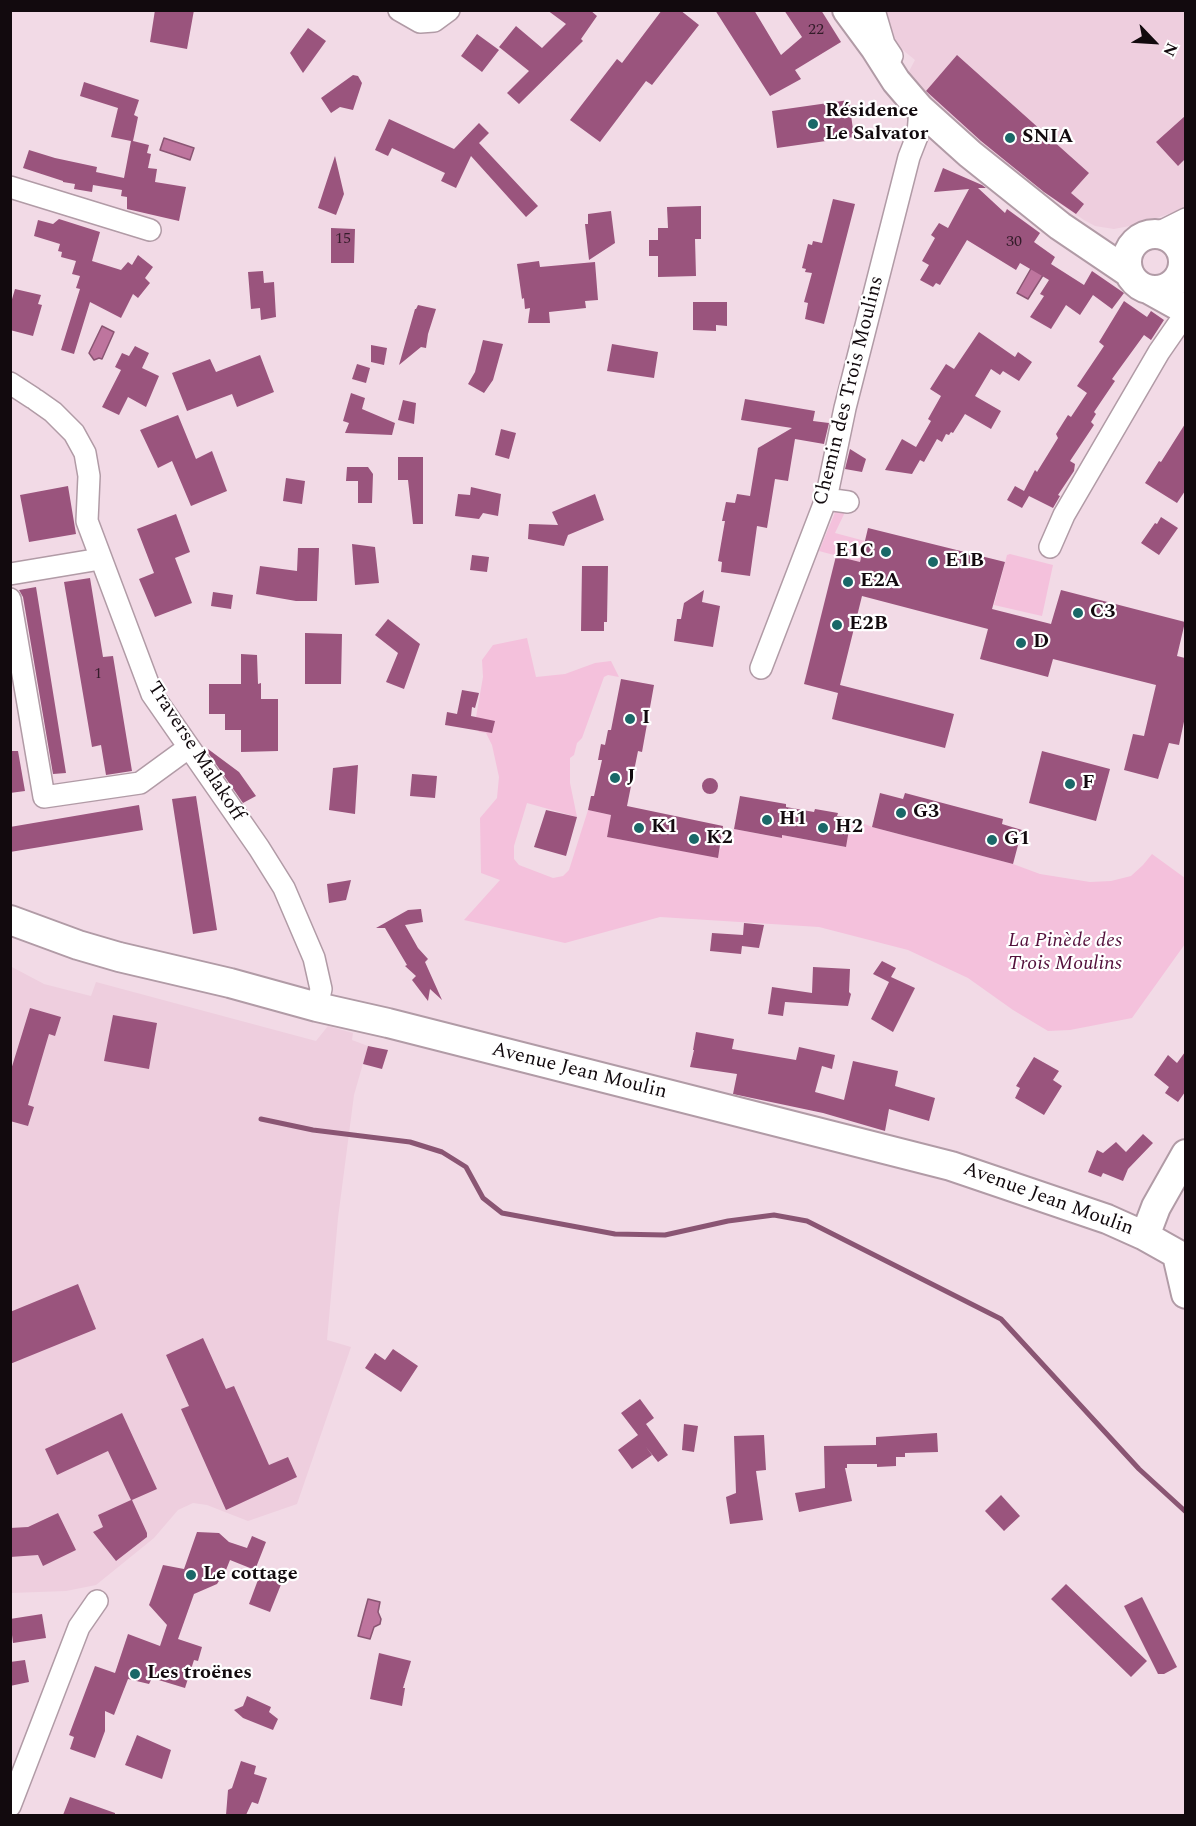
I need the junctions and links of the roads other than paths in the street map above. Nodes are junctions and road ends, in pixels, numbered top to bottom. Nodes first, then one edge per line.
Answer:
1 (399, 10) edge
2 (449, 10) edge
3 (847, 10) edge
4 (874, 10) edge
5 (890, 71) junction
6 (920, 109) junction
7 (10, 187) edge
8 (1016, 190) junction
9 (1185, 219) edge
10 (150, 230) dead end
11 (1147, 237) junction
12 (1182, 258) edge
13 (1128, 272) junction
14 (1150, 290) junction
15 (1185, 305) edge
16 (1185, 312) edge
17 (10, 383) edge
18 (825, 499) junction
19 (848, 502) dead end
20 (1050, 547) dead end
21 (100, 559) junction
22 (10, 574) edge
23 (10, 599) edge
24 (761, 668) dead end
25 (188, 748) junction
26 (10, 920) edge
27 (317, 1007) junction
28 (1185, 1154) edge
29 (1145, 1236) junction
30 (1181, 1257) edge
31 (1185, 1294) edge
32 (97, 1601) dead end
33 (10, 1806) edge

1 - 2 street
3 - 5 main road
4 - 5 street
5 - 6 main road
6 - 8 main road
6 - 18 street, Chemin des Trois Moulins
7 - 10 street
8 - 11 main road
8 - 13 main road
9 - 11 street
11 - 12 main road
11 - 13 main road
12 - 14 main road
12 - 15 main road
13 - 14 main road
14 - 16 main road
16 - 20 street
17 - 21 street, Traverse Malakoff
18 - 19 street
18 - 24 street, Chemin des Trois Moulins
21 - 22 street
21 - 25 street, Traverse Malakoff
23 - 25 street
25 - 27 street, Traverse Malakoff
26 - 27 main road, Avenue Jean Moulin
27 - 29 main road, Avenue Jean Moulin
28 - 29 main road
29 - 30 main road, Avenue Jean Moulin
30 - 31 main road
32 - 33 street

